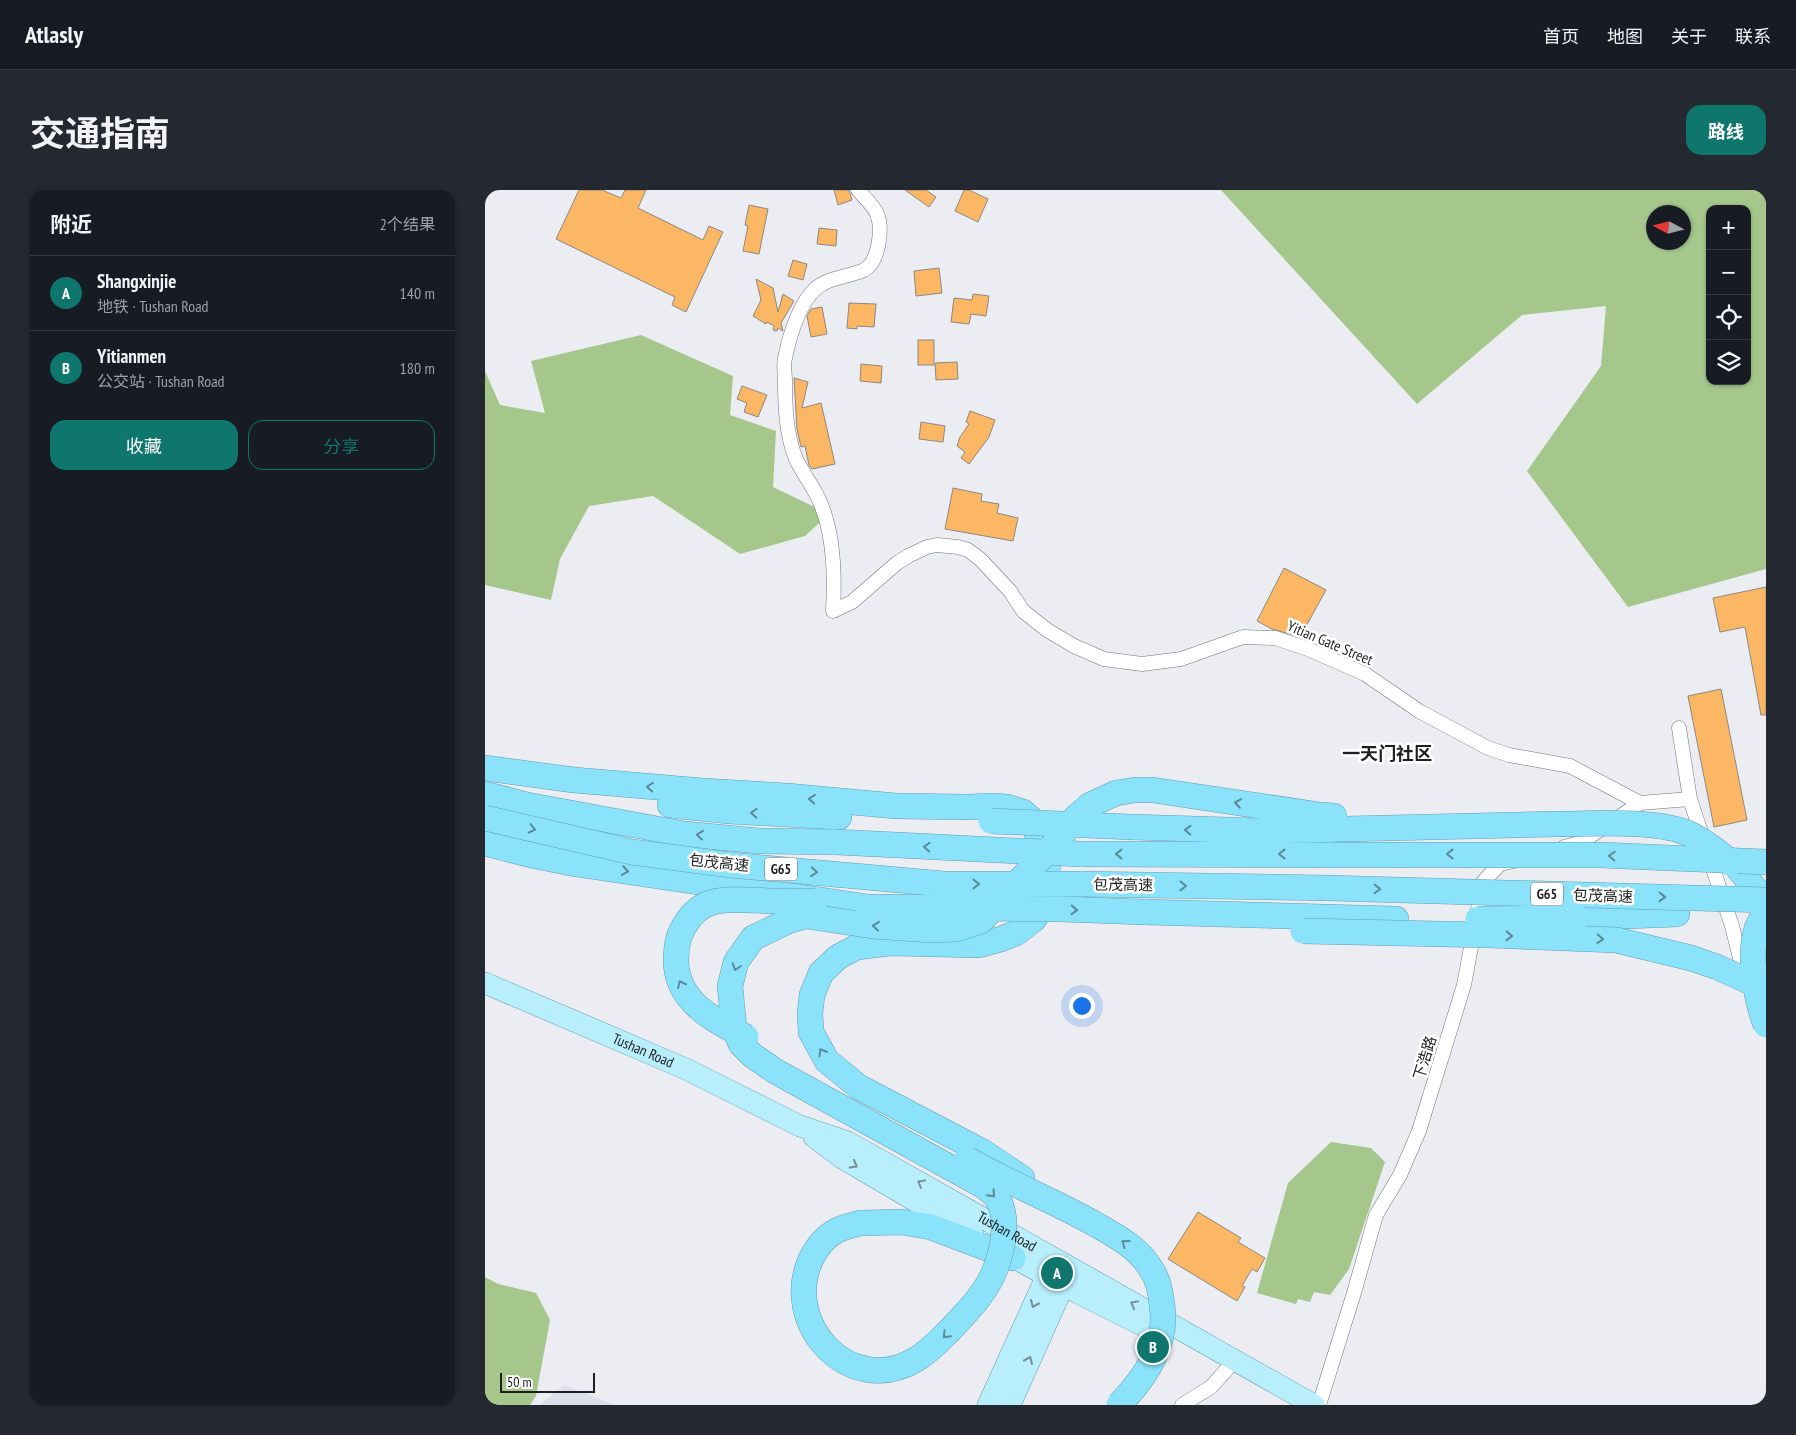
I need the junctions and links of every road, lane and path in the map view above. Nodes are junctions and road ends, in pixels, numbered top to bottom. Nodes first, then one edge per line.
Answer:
1 (859, 190) edge
2 (1679, 728) dead end
3 (485, 768) edge
4 (485, 775) edge
5 (485, 794) edge
6 (1690, 798) junction
7 (1640, 803) junction
8 (485, 818) edge
9 (1323, 822) junction
10 (485, 844) edge
11 (1766, 862) edge
12 (815, 900) junction
13 (1766, 901) edge
14 (1766, 909) edge
15 (1303, 924) junction
16 (485, 983) edge
17 (1766, 989) edge
18 (1761, 1022) edge
19 (800, 1126) junction
20 (1068, 1209) junction
21 (1013, 1258) junction
22 (1059, 1272) junction
23 (1227, 1368) junction
24 (988, 1405) edge
25 (1010, 1405) edge
26 (1119, 1405) edge
27 (1182, 1405) edge
28 (1287, 1405) edge
29 (1314, 1405) edge
30 (1319, 1405) edge

1 - 7 street, Yitian Gate Street
2 - 6 street
20 -> 3 highway, bridge
9 -> 4 highway, bridge
11 -> 5 highway, 包茂高速 / G65, bridge
6 - 7 street
6 - 18 street
7 - 30 street, 下浩路
8 -> 13 highway, 包茂高速 / G65, bridge
9 - 13 highway, bridge
9 -> 21 highway, bridge
10 -> 12 highway, bridge
12 -> 15 highway, bridge
20 -> 12 highway, bridge
14 - 15 highway, bridge
14 - 18 highway, bridge
15 -> 17 highway, bridge
16 - 19 main road, Tushan Road
19 -> 21 main road, Tushan Road
22 -> 19 main road, Tushan Road
26 -> 20 highway, bridge
21 - 22 main road, Tushan Road
22 - 23 main road, Tushan Road
22 -> 24 main road
25 -> 22 main road
29 -> 22 main road, Tushan Road
23 - 27 street
23 - 28 main road, Tushan Road

